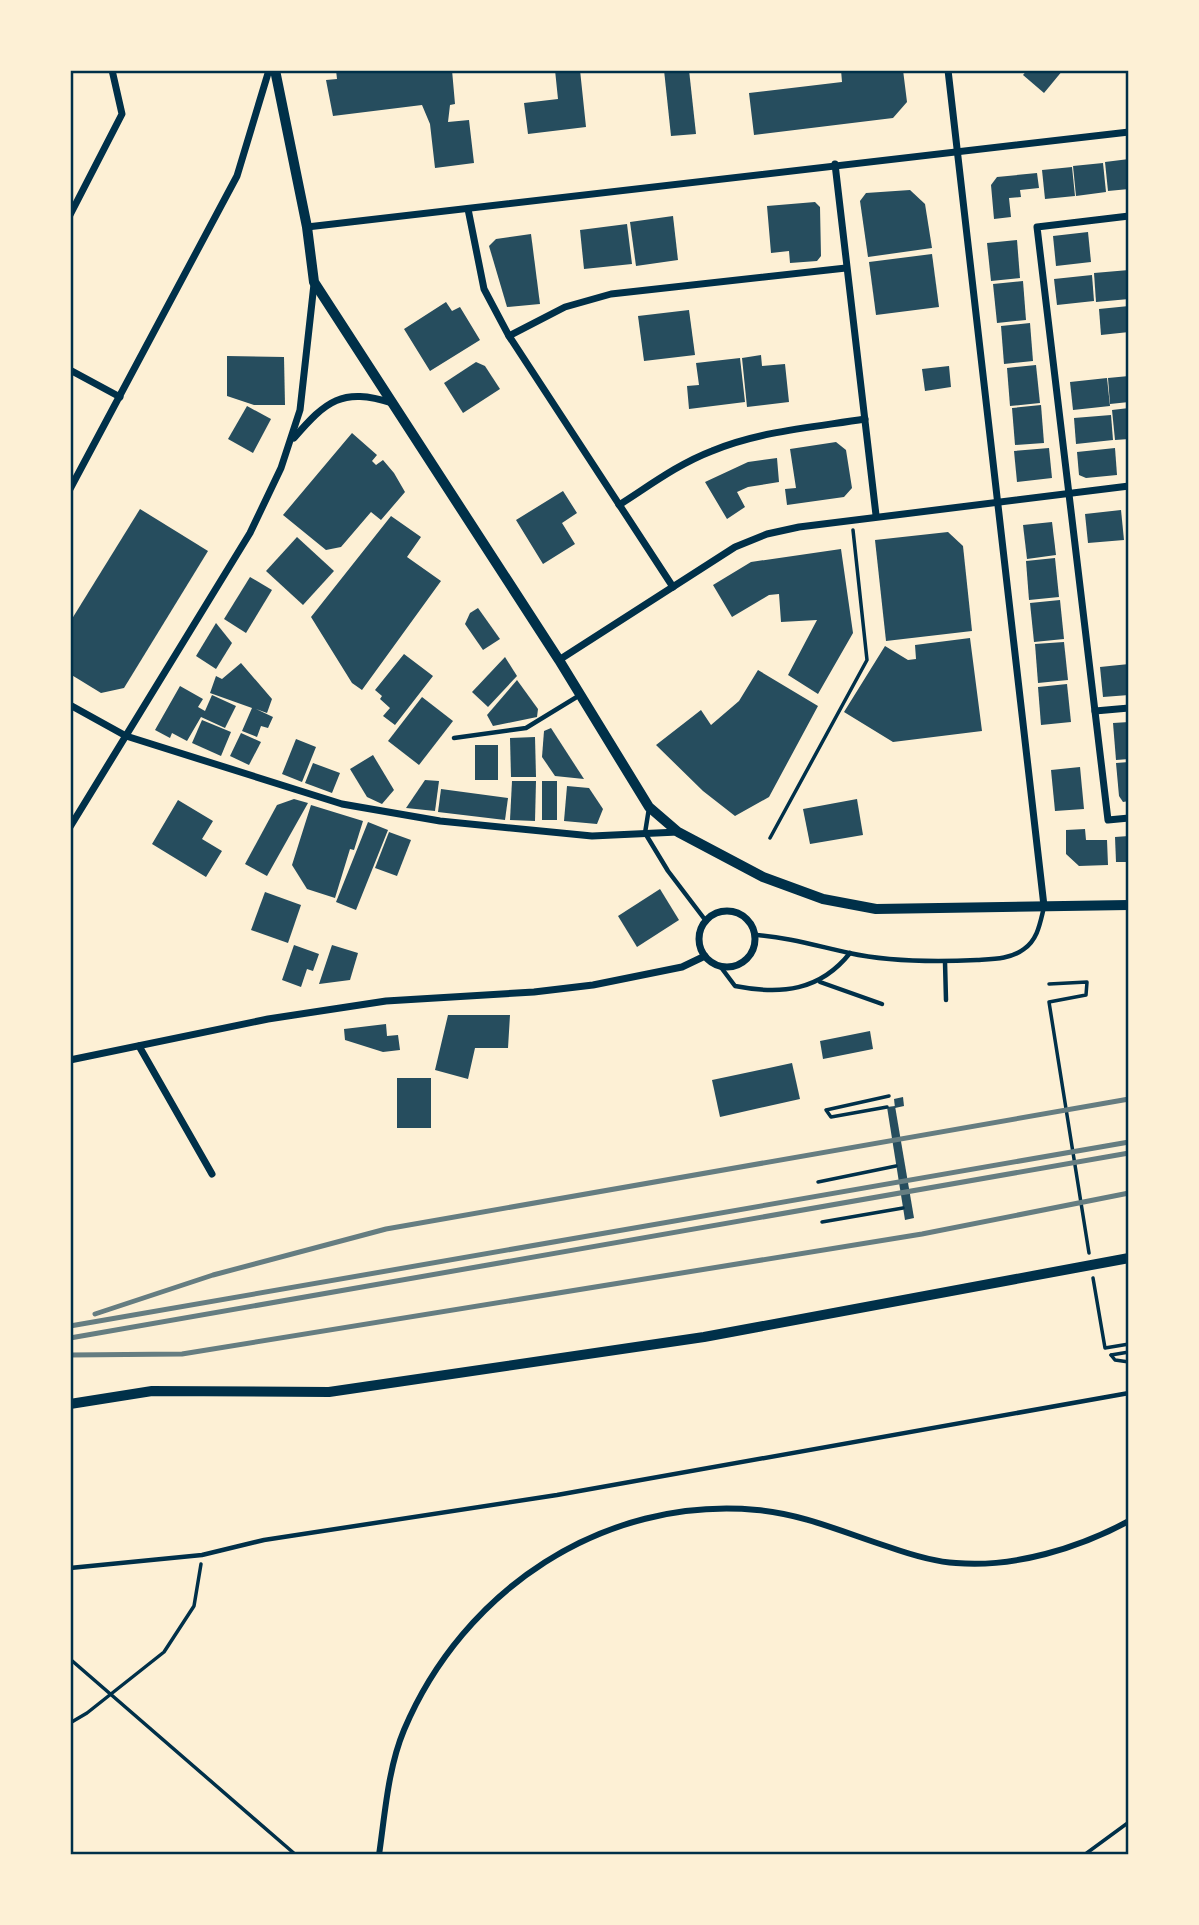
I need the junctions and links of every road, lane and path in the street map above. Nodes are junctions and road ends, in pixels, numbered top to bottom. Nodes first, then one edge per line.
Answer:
1 (112, 70) edge
2 (269, 70) edge
3 (275, 70) edge
4 (948, 70) edge
5 (1129, 132) edge
6 (958, 153) junction
7 (835, 164) junction
8 (468, 209) junction
9 (70, 215) edge
10 (1129, 216) edge
11 (307, 227) junction
12 (846, 268) junction
13 (314, 282) junction
14 (509, 336) junction
15 (70, 370) edge
16 (120, 397) junction
17 (391, 404) junction
18 (866, 419) junction
19 (291, 441) junction
20 (1129, 486) edge
21 (70, 489) edge
22 (1071, 492) junction
23 (998, 500) junction
24 (619, 505) junction
25 (876, 515) junction
26 (851, 519) junction
27 (673, 587) junction
28 (559, 660) junction
29 (581, 695) junction
30 (70, 705) edge
31 (1129, 708) edge
32 (1095, 711) junction
33 (126, 736) junction
34 (454, 737) dead end
35 (649, 807) junction
36 (1129, 818) edge
37 (70, 827) edge
38 (678, 832) junction
39 (645, 833) junction
40 (770, 838) dead end
41 (1129, 905) edge
42 (1044, 906) junction
43 (706, 921) junction
44 (755, 935) junction
45 (850, 953) junction
46 (705, 956) junction
47 (945, 962) junction
48 (720, 966) junction
49 (819, 982) junction
50 (1049, 984) dead end
51 (946, 1000) dead end
52 (881, 1004) dead end
53 (139, 1046) junction
54 (70, 1060) edge
55 (889, 1096) dead end
56 (887, 1107) dead end
57 (896, 1166) dead end
58 (212, 1174) dead end
59 (818, 1182) dead end
60 (903, 1208) dead end
61 (822, 1222) dead end
62 (1089, 1255) dead end
63 (1129, 1258) edge
64 (1092, 1268) dead end
65 (1129, 1344) edge
66 (1129, 1352) edge
67 (1129, 1362) edge
68 (1129, 1393) edge
69 (70, 1404) edge
70 (1129, 1521) edge
71 (202, 1555) junction
72 (70, 1568) edge
73 (70, 1659) edge
74 (110, 1692) junction
75 (70, 1723) edge
76 (1129, 1822) edge
77 (296, 1855) edge
78 (379, 1855) edge
79 (1084, 1855) edge

1 - 9 street
2 - 16 street
3 - 11 main road
4 - 6 street
5 - 6 street
6 - 7 street
6 - 23 street
7 - 8 street
7 - 12 street
8 - 11 street
8 - 14 street
10 - 22 street
11 - 13 main road
12 - 14 street
12 - 18 street
13 - 17 main road
13 - 19 street
14 - 24 street
15 - 16 street
16 - 21 street
17 - 19 street
17 - 28 main road
18 - 24 street
18 - 25 street
19 - 33 street
20 - 22 street
22 - 23 street
22 - 32 street
23 - 25 street
23 - 42 street
24 - 27 street
25 - 26 street
26 - 27 street
26 - 40 path
27 - 28 street
28 - 29 main road
29 - 34 lane
29 - 35 main road
30 - 33 street
31 - 32 street
32 - 36 street
33 - 37 street
33 - 39 street
35 - 38 main road
35 - 39 lane
38 - 39 street
38 - 42 main road
39 - 43 lane
41 - 42 main road
42 - 47 lane
43 - 44 street
43 - 46 street
44 - 45 lane
44 - 48 street
45 - 47 lane
45 - 49 lane
46 - 48 street
46 - 53 street
47 - 51 lane
48 - 49 lane
49 - 52 lane
50 - 62 path
53 - 54 street
53 - 58 street
55 - 56 path
57 - 59 path
60 - 61 path
63 - 69 street
64 - 65 path
66 - 67 path
68 - 71 lane
70 - 78 street
71 - 72 lane
71 - 74 path
73 - 74 path
74 - 75 path
74 - 77 path
76 - 79 path

